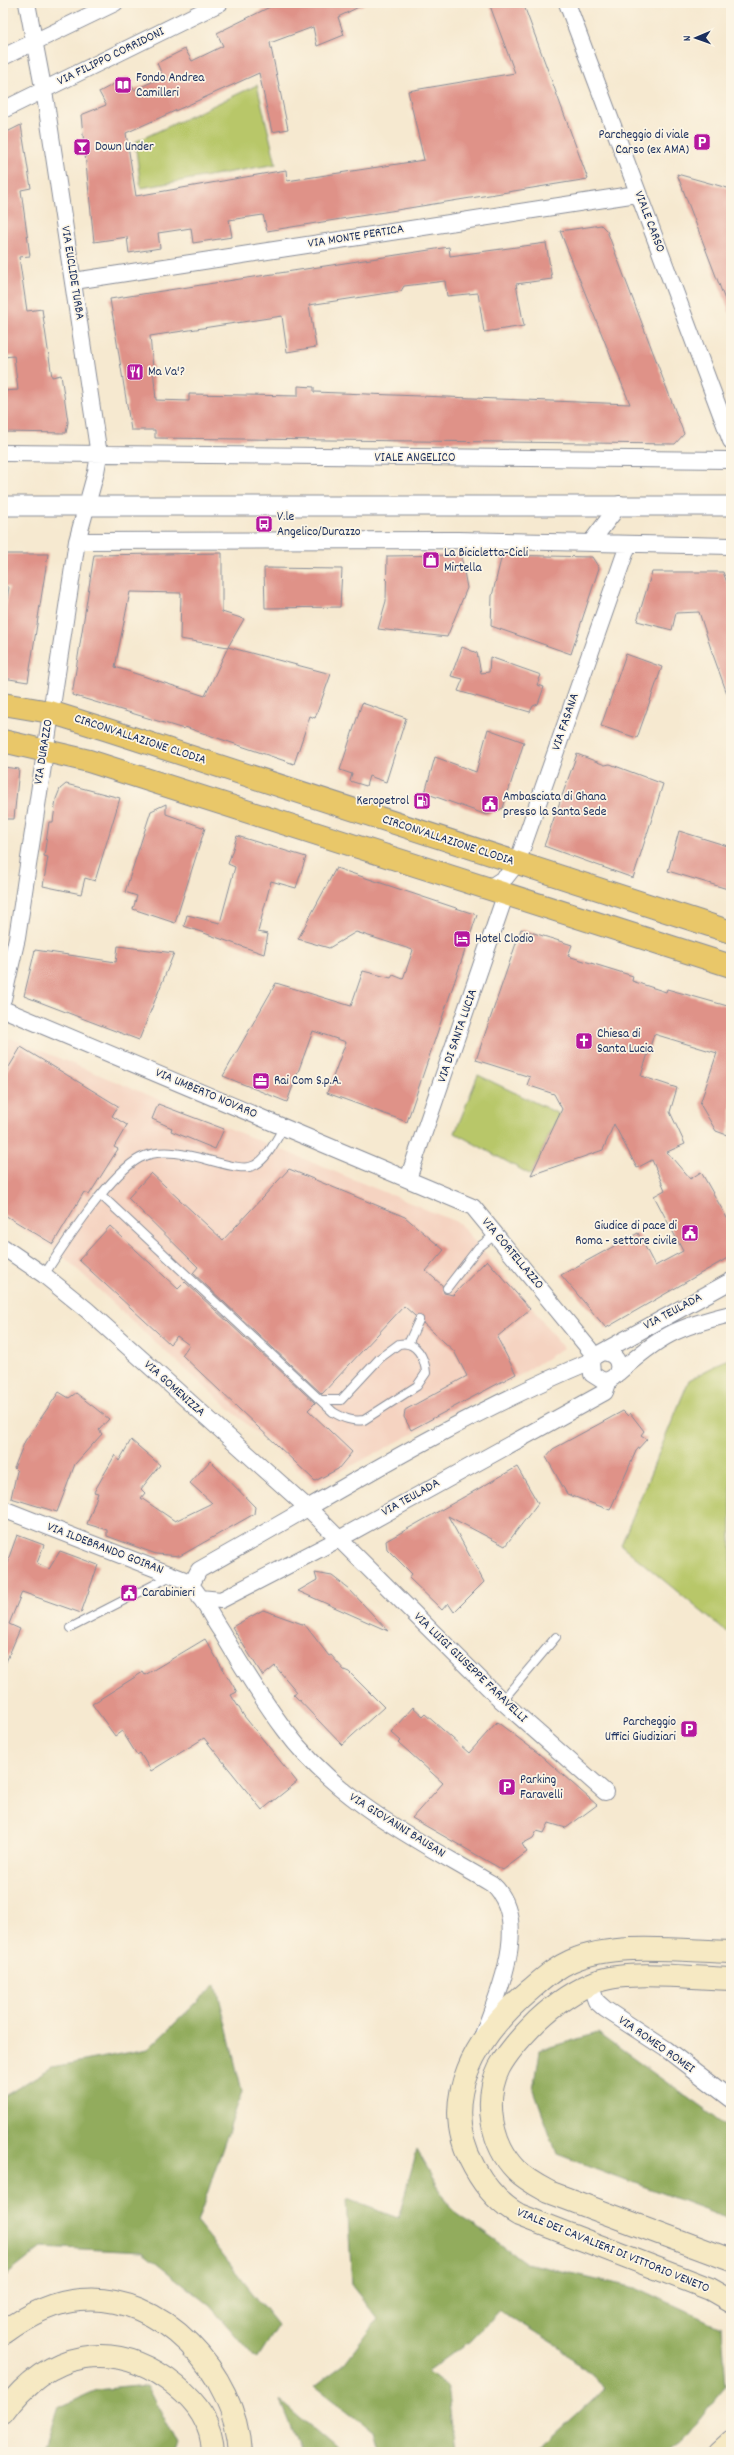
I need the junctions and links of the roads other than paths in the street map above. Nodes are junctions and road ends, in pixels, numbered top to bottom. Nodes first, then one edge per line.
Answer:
1 (27, 3) edge
2 (115, 3) edge
3 (220, 3) edge
4 (567, 3) edge
5 (33, 43) junction
6 (3, 57) edge
7 (43, 90) junction
8 (3, 110) edge
9 (637, 194) junction
10 (74, 281) junction
11 (731, 441) edge
12 (3, 453) edge
13 (99, 455) junction
14 (731, 460) edge
15 (620, 504) junction
16 (85, 505) junction
17 (3, 506) edge
18 (731, 506) edge
19 (77, 541) junction
20 (592, 542) junction
21 (628, 545) junction
22 (731, 546) edge
23 (3, 704) edge
24 (50, 712) junction
25 (3, 741) edge
26 (45, 749) junction
27 (517, 863) junction
28 (497, 890) junction
29 (731, 932) edge
30 (731, 966) edge
31 (3, 999) edge
32 (3, 1009) edge
33 (284, 1127) junction
34 (408, 1179) junction
35 (101, 1195) junction
36 (496, 1234) junction
37 (3, 1247) edge
38 (44, 1275) junction
39 (731, 1281) edge
40 (447, 1288) dead end
41 (731, 1314) edge
42 (418, 1320) dead end
43 (408, 1344) junction
44 (596, 1356) junction
45 (613, 1377) junction
46 (321, 1400) junction
47 (3, 1509) edge
48 (309, 1509) junction
49 (339, 1539) junction
50 (173, 1574) junction
51 (195, 1592) junction
52 (70, 1628) dead end
53 (556, 1637) dead end
54 (502, 1701) junction
55 (605, 1792) dead end
56 (731, 1952) edge
57 (731, 1979) edge
58 (590, 1984) junction
59 (480, 2044) junction
60 (731, 2099) edge
61 (731, 2260) edge
62 (727, 2298) edge
63 (3, 2333) edge
64 (3, 2413) edge
65 (731, 2442) edge
66 (240, 2446) edge
67 (213, 2449) edge
68 (720, 2452) edge

1 - 5 street, VIA EUCLIDE TURBA
2 - 5 street
3 - 7 street, VIA FILIPPO CORRIDONI
4 - 9 street, VIALE CARSO
5 - 6 street
5 - 7 street, VIA EUCLIDE TURBA
7 - 8 street, VIA FILIPPO CORRIDONI
7 - 10 street, VIA EUCLIDE TURBA
9 - 10 street, VIA MONTE PERTICA
9 - 11 street, VIALE CARSO
10 - 13 street, VIA EUCLIDE TURBA
12 - 13 street, VIALE ANGELICO
13 - 14 street, VIALE ANGELICO
13 - 16 street
15 - 16 street
15 - 18 street
15 - 20 street
16 - 17 street
16 - 19 street, VIA DURAZZO
19 - 20 street
19 - 24 street, VIA DURAZZO
20 - 21 street
21 - 22 street
21 - 27 street, VIA FASANA
23 - 24 main road, CIRCONVALLAZIONE CLODIA
24 - 26 street, VIA DURAZZO
24 - 27 main road, CIRCONVALLAZIONE CLODIA
25 - 26 main road
26 - 28 main road
26 - 31 street, VIA DURAZZO
27 - 28 street, VIA FASANA
27 - 29 main road, CIRCONVALLAZIONE CLODIA
28 - 30 main road
28 - 34 street, VIA DI SANTA LUCIA
32 - 33 street, VIA UMBERTO NOVARO
33 - 34 street, VIA UMBERTO NOVARO
33 - 35 lane
34 - 36 street, VIA CORTELLAZZO
35 - 38 lane
35 - 46 lane
36 - 40 lane
36 - 44 street, VIA CORTELLAZZO
37 - 38 street, VIA GOMENIZZA
38 - 48 street, VIA GOMENIZZA
39 - 44 street, VIA TEULADA
41 - 45 street, VIA TEULADA
42 - 43 lane
43 - 46 lane
43 - 46 lane
44 - 45 street
44 - 45 street
44 - 48 street, VIA TEULADA
45 - 49 street, VIA TEULADA
47 - 50 street, VIA ILDEBRANDO GOIRAN
48 - 49 street, VIA GOMENIZZA
48 - 51 street, VIA TEULADA
49 - 51 street, VIA TEULADA
49 - 54 street, VIA LUIGI GIUSEPPE FARAVELLI
50 - 51 street, VIA ILDEBRANDO GOIRAN
50 - 52 lane
51 - 59 street, VIA GIOVANNI BAUSAN
53 - 54 lane
54 - 55 street, VIA LUIGI GIUSEPPE FARAVELLI
56 - 59 main road, VIALE DEI CAVALIERI DI VITTORIO VENETO
57 - 58 main road
58 - 60 street, VIA ROMEO ROMEI
58 - 61 main road
59 - 62 main road, VIALE DEI CAVALIERI DI VITTORIO VENETO
63 - 66 main road
64 - 67 main road
65 - 68 main road

